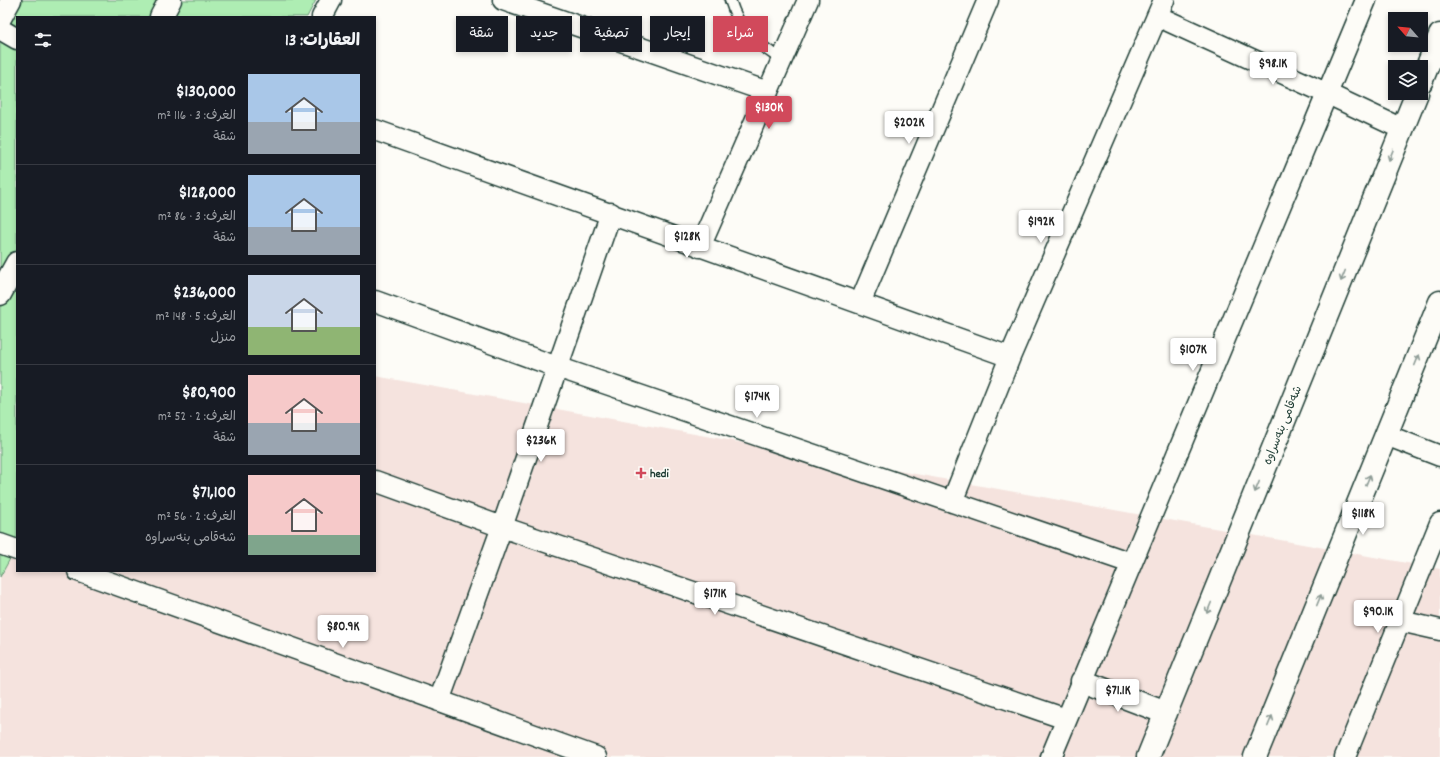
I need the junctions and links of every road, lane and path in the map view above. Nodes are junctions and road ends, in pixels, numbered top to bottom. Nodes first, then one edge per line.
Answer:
1 (11, 0) edge
2 (170, 0) edge
3 (331, 0) edge
4 (503, 0) edge
5 (730, 0) edge
6 (808, 0) edge
7 (988, 0) edge
8 (1366, 0) edge
9 (534, 5) edge
10 (1161, 8) edge
11 (162, 16) edge
12 (323, 16) edge
13 (0, 20) edge
14 (0, 29) edge
15 (1440, 35) edge
16 (16, 38) edge
17 (782, 60) junction
18 (1428, 65) edge
19 (768, 92) junction
20 (1328, 94) junction
21 (1413, 100) edge
22 (1402, 129) junction
23 (376, 130) edge
24 (611, 213) junction
25 (700, 247) junction
26 (16, 265) edge
27 (0, 294) edge
28 (376, 301) edge
29 (1440, 302) edge
30 (860, 303) junction
31 (1010, 357) junction
32 (557, 367) junction
33 (1386, 435) junction
34 (1440, 456) edge
35 (376, 481) edge
36 (952, 502) junction
37 (1440, 523) edge
38 (502, 527) junction
39 (0, 544) edge
40 (16, 550) edge
41 (1131, 563) junction
42 (81, 572) edge
43 (1400, 621) junction
44 (1440, 630) edge
45 (1082, 681) junction
46 (439, 701) junction
47 (1166, 713) junction
48 (1066, 719) junction
49 (596, 757) edge
50 (1051, 757) edge
51 (1148, 757) edge
52 (1255, 757) edge
53 (1345, 757) edge

1 - 13 street
2 - 11 main road
3 - 12 street
4 - 9 street
5 - 17 lane
6 - 17 street
7 - 30 street
8 - 20 street
9 - 19 street
10 - 20 street
10 - 31 street
14 - 16 street
15 - 18 main road
17 - 19 street
19 - 25 street
20 - 22 street
20 - 41 street
21 - 22 main road, شەقامی بنەسراوە
22 -> 47 main road, شەقامی بنەسراوە
23 - 24 street
24 - 25 street
24 - 32 street
25 - 30 street
26 - 27 main road
28 - 32 street
33 -> 29 main road
30 - 31 street
31 - 36 street
32 - 36 street
32 - 38 street
33 - 34 street
52 -> 33 main road
35 - 38 street
36 - 41 street
37 - 43 street
38 - 46 street
38 - 48 street
39 - 40 street
41 - 45 street
42 - 46 street
43 - 44 street
43 - 53 street
45 - 47 main road
45 - 48 street
46 - 49 street
47 - 51 main road, شەقامی بنەسراوە
48 - 50 street

